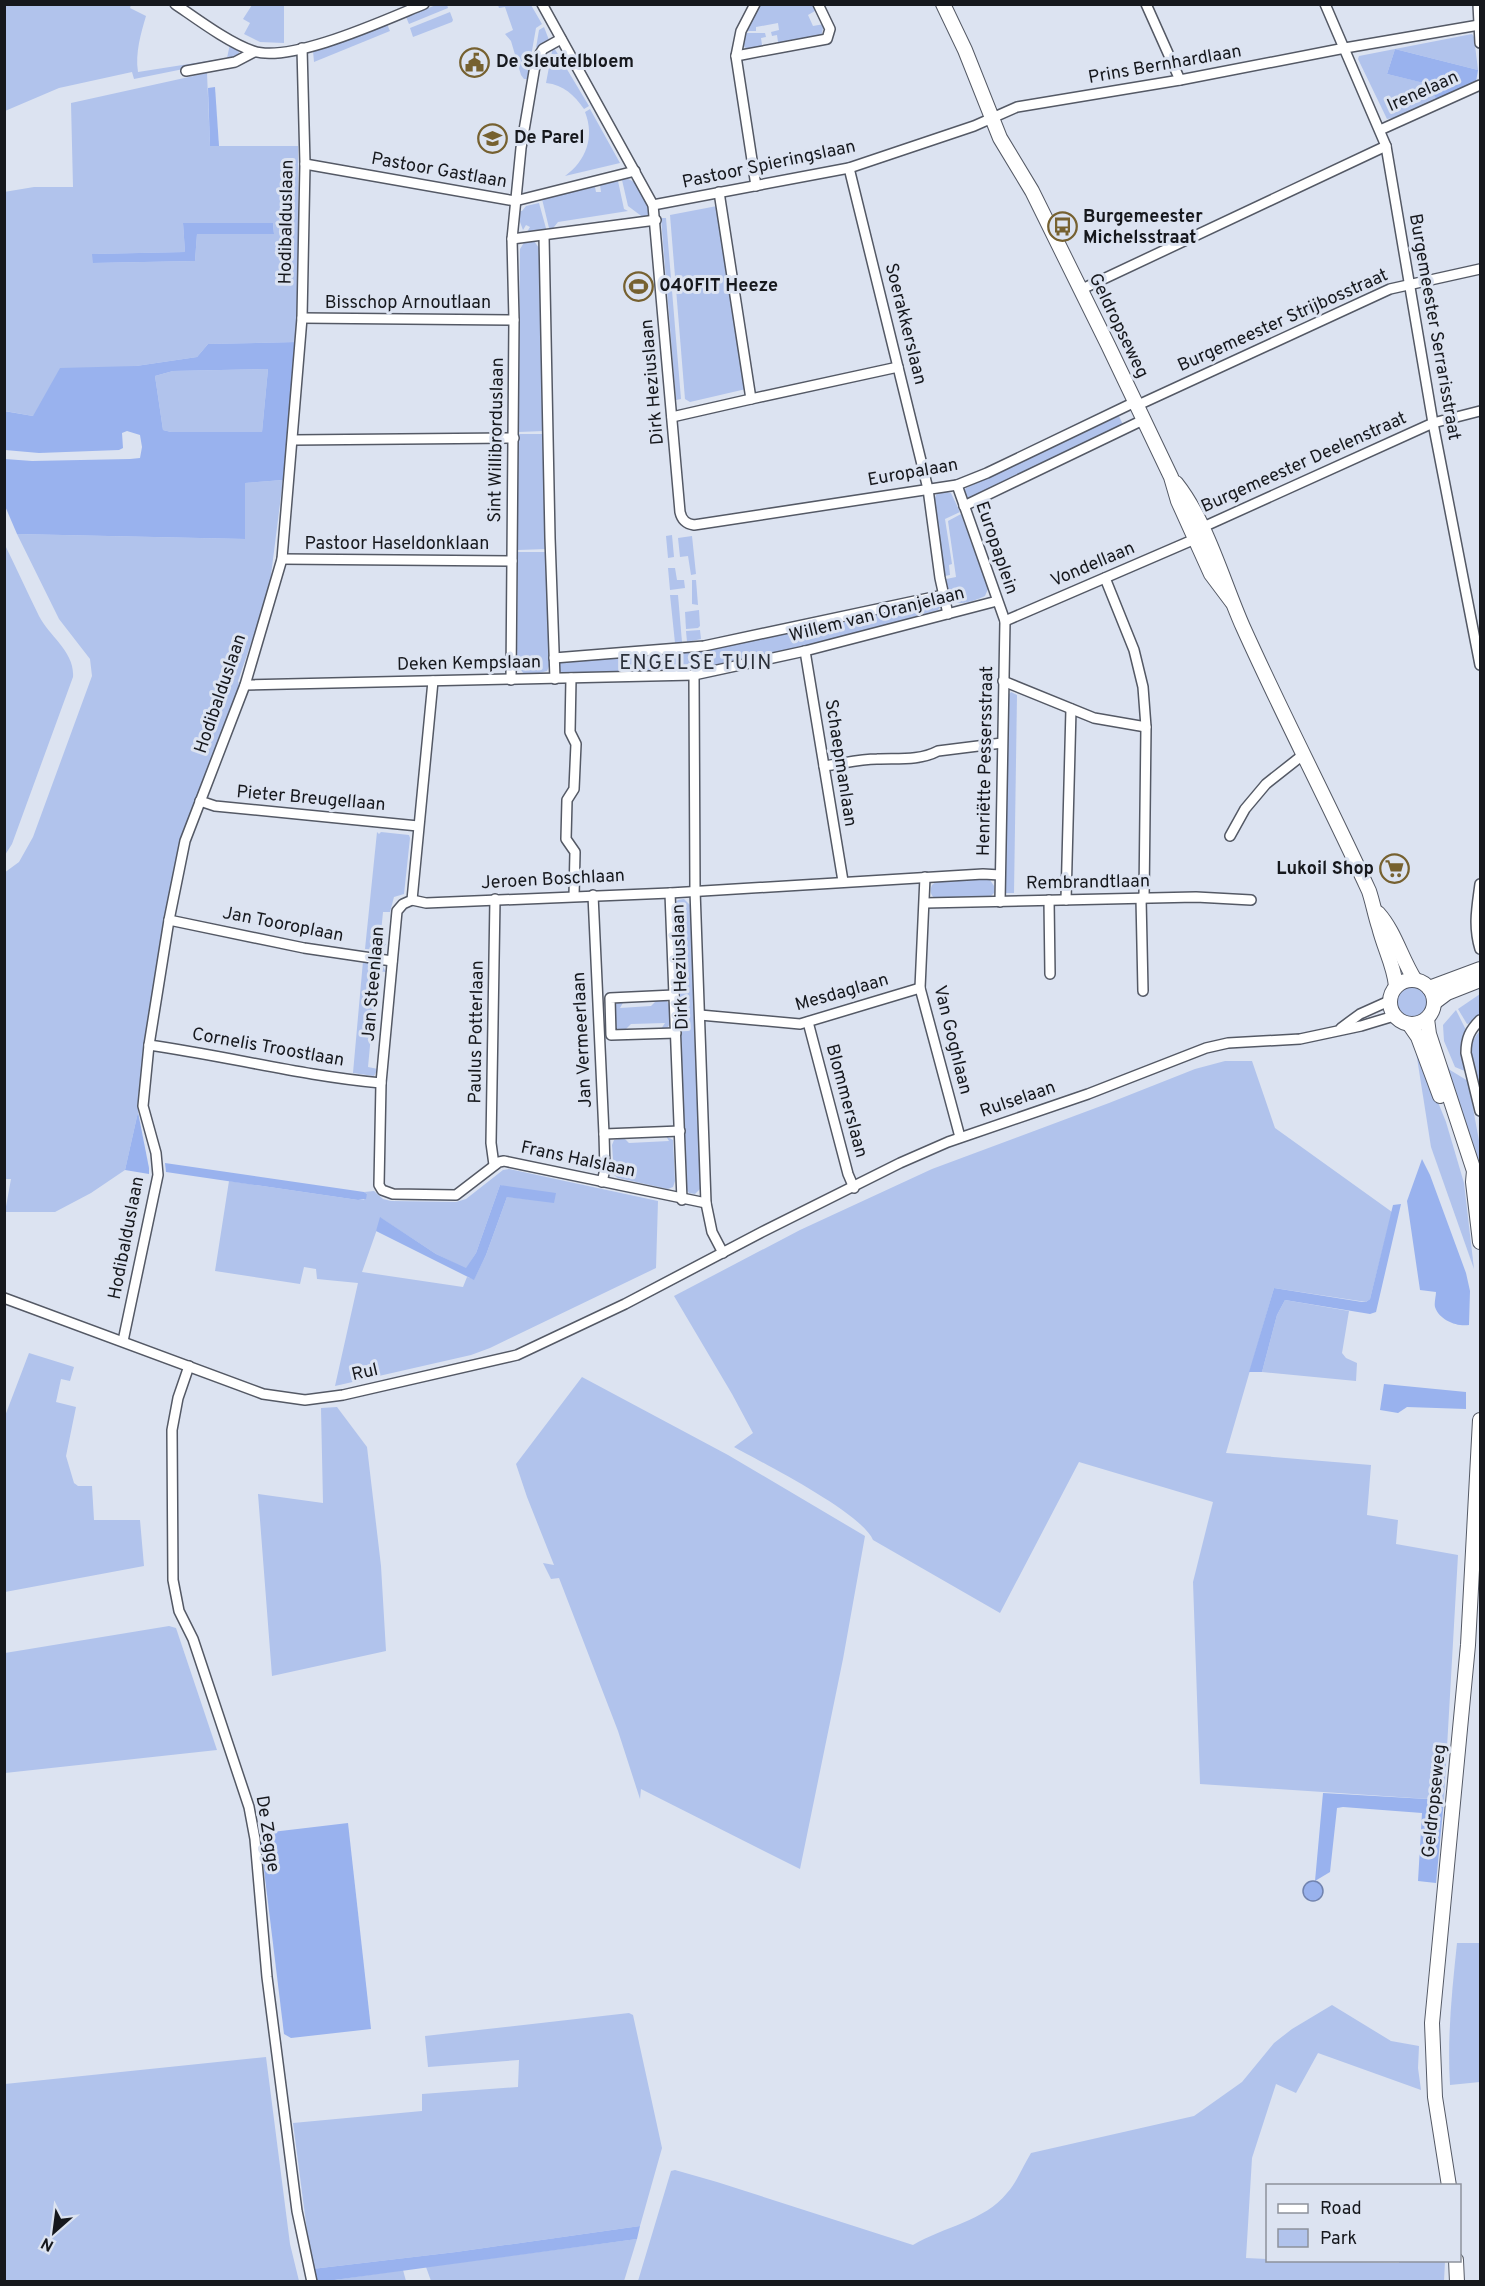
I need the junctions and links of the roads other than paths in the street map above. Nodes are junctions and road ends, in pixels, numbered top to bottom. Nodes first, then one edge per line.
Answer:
1 (175, 4) edge
2 (424, 4) edge
3 (542, 4) edge
4 (755, 4) edge
5 (818, 4) edge
6 (943, 4) edge
7 (1146, 4) edge
8 (1325, 4) edge
9 (1478, 4) edge
10 (1479, 25) edge
11 (561, 39) junction
12 (1480, 43) edge
13 (302, 48) junction
14 (1345, 48) junction
15 (254, 52) junction
16 (736, 56) junction
17 (186, 71) dead end
18 (1180, 80) junction
19 (1480, 85) edge
20 (997, 115) junction
21 (1380, 130) junction
22 (1386, 146) junction
23 (305, 164) junction
24 (849, 168) junction
25 (635, 171) junction
26 (756, 186) junction
27 (719, 192) junction
28 (515, 201) junction
29 (654, 205) junction
30 (656, 220) junction
31 (544, 236) junction
32 (512, 239) junction
33 (1480, 269) edge
34 (1410, 283) junction
35 (1080, 290) junction
36 (302, 318) junction
37 (514, 320) junction
38 (898, 367) junction
39 (751, 399) junction
40 (1136, 404) junction
41 (1480, 411) edge
42 (672, 417) junction
43 (1143, 420) junction
44 (1433, 423) junction
45 (514, 438) junction
46 (293, 440) junction
47 (957, 484) junction
48 (928, 489) junction
49 (964, 506) junction
50 (684, 521) joint
51 (1198, 534) junction
52 (282, 559) junction
53 (512, 561) junction
54 (1105, 578) junction
55 (943, 595) junction
56 (997, 601) junction
57 (948, 614) junction
58 (1005, 621) junction
59 (685, 649) joint
60 (805, 651) junction
61 (554, 658) junction
62 (1480, 665) edge
63 (694, 675) junction
64 (571, 678) junction
65 (555, 679) junction
66 (511, 680) junction
67 (433, 681) junction
68 (1003, 681) junction
69 (245, 685) junction
70 (1071, 709) junction
71 (1146, 727) junction
72 (1002, 743) junction
73 (1304, 754) junction
74 (824, 766) junction
75 (200, 801) junction
76 (418, 826) junction
77 (1230, 836) dead end
78 (1000, 875) junction
79 (925, 877) junction
80 (843, 881) junction
81 (1480, 884) edge
82 (695, 890) junction
83 (670, 893) junction
84 (593, 895) junction
85 (574, 896) junction
86 (1142, 898) junction
87 (495, 899) junction
88 (412, 900) junction
89 (1049, 900) junction
90 (1066, 900) junction
91 (1251, 900) dead end
92 (1000, 902) junction
93 (925, 903) junction
94 (1376, 911) junction
95 (169, 920) junction
96 (1480, 949) edge
97 (392, 961) junction
98 (1480, 969) edge
99 (1050, 974) dead end
100 (1415, 980) junction
101 (1480, 980) edge
102 (1396, 986) junction
103 (921, 988) junction
104 (1429, 988) junction
105 (1143, 991) dead end
106 (674, 995) junction
107 (1389, 1001) junction
108 (1435, 1002) junction
109 (700, 1015) junction
110 (1394, 1016) junction
111 (1427, 1019) junction
112 (1480, 1020) edge
113 (808, 1022) junction
114 (1410, 1024) junction
115 (1340, 1030) junction
116 (676, 1032) junction
117 (149, 1045) junction
118 (381, 1083) junction
119 (1480, 1111) edge
120 (680, 1131) junction
121 (604, 1134) junction
122 (960, 1137) junction
123 (494, 1165) junction
124 (602, 1182) junction
125 (1473, 1182) junction
126 (854, 1188) junction
127 (382, 1190) joint
128 (682, 1200) junction
129 (706, 1203) junction
130 (1480, 1242) edge
131 (723, 1253) junction
132 (4, 1298) edge
133 (123, 1341) junction
134 (189, 1366) junction
135 (1480, 1420) edge
136 (1449, 2184) edge
137 (1456, 2262) edge
138 (312, 2282) edge
139 (1456, 2282) edge

1 - 15 street
2 - 13 street
3 - 11 street
4 - 16 street
5 - 16 street
6 - 20 main road, Geldropseweg
7 - 18 street
8 - 14 street, Burgemeester Serrarisstraat
9 - 10 street
10 - 12 street
10 - 14 street
11 - 25 street
11 - 28 street, Sint Willibrorduslaan
13 - 15 street
13 - 23 street, Hodibalduslaan
14 - 18 street, Prins Bernhardlaan
14 - 21 street, Burgemeester Serrarisstraat
15 - 17 street
16 - 26 street
18 - 20 street, Prins Bernhardlaan
19 - 21 street, Irenelaan
20 - 24 street, Pastoor Spieringslaan
20 - 35 main road, Geldropseweg
21 - 22 street, Burgemeester Serrarisstraat
22 - 34 street, Burgemeester Serrarisstraat
22 - 35 street
23 - 28 street, Pastoor Gastlaan
23 - 36 street, Hodibalduslaan
24 - 26 street, Pastoor Spieringslaan
24 - 38 street, Soerakkerslaan
25 - 28 street, Pastoor Gastlaan
25 - 29 street
26 - 27 street, Pastoor Spieringslaan
27 - 29 street, Pastoor Spieringslaan
27 - 39 street
28 - 32 street, Sint Willibrorduslaan
29 - 30 street, Dirk Heziuslaan
30 - 31 street
30 - 42 street, Dirk Heziuslaan
31 - 32 street
31 - 61 street
32 - 37 street, Sint Willibrorduslaan
33 - 34 street, Burgemeester Strijbosstraat
34 - 40 street, Burgemeester Strijbosstraat
34 - 44 street, Burgemeester Serrarisstraat
35 - 40 main road, Geldropseweg
36 - 37 street, Bisschop Arnoutlaan
36 - 46 street, Hodibalduslaan
37 - 45 street, Sint Willibrorduslaan
38 - 39 street
38 - 48 street, Soerakkerslaan
39 - 42 street
40 - 43 main road, Geldropseweg
40 - 47 street, Europalaan
41 - 44 street, Burgemeester Deelenstraat
42 - 50 street, Dirk Heziuslaan
43 - 49 street
43 - 51 main road, Geldropseweg
44 - 51 street, Burgemeester Deelenstraat
44 - 62 street, Burgemeester Serrarisstraat
45 - 46 street
45 - 53 street, Sint Willibrorduslaan
46 - 52 street, Hodibalduslaan
47 - 48 street, Europalaan
47 - 49 street, Europaplein
48 - 50 street, Europalaan
48 - 55 street
49 - 56 street, Europaplein
51 - 54 street, Vondellaan
51 - 73 main road, Geldropseweg
52 - 53 street, Pastoor Haseldonklaan
52 - 69 street, Hodibalduslaan
53 - 66 street, Sint Willibrorduslaan
54 - 58 street, Vondellaan
54 - 71 street
55 - 57 street
55 - 59 street, Willem van Oranjelaan
56 - 57 street, Willem van Oranjelaan
56 - 58 street, Europaplein
57 - 60 street, Willem van Oranjelaan
58 - 68 street, Henriëtte Pessersstraat
59 - 61 street, Deken Kempslaan
60 - 63 street, Willem van Oranjelaan
60 - 74 street, Schaepmanlaan
61 - 65 street
63 - 64 street, Deken Kempslaan
63 - 82 street, Dirk Heziuslaan
64 - 65 street, Deken Kempslaan
64 - 85 street
65 - 66 street, Deken Kempslaan
66 - 67 street, Deken Kempslaan
67 - 69 street, Deken Kempslaan
67 - 76 street
68 - 70 street
68 - 72 street, Henriëtte Pessersstraat
69 - 75 street, Hodibalduslaan
70 - 71 street
70 - 90 street
71 - 86 street
72 - 74 street
72 - 78 street, Henriëtte Pessersstraat
73 - 77 street
73 - 94 main road, Geldropseweg
74 - 80 street, Schaepmanlaan
75 - 76 street, Pieter Breugellaan
75 - 95 street, Hodibalduslaan
76 - 88 street
78 - 79 street, Rembrandtlaan
78 - 92 street, Henriëtte Pessersstraat
79 - 80 street, Rembrandtlaan
79 - 93 street, Van Goghlaan
80 - 82 street, Rembrandtlaan
81 - 96 street
82 - 83 street, Jeroen Boschlaan
82 - 109 street, Dirk Heziuslaan
83 - 84 street, Jeroen Boschlaan
83 - 106 street, Dirk Heziuslaan
84 - 85 street, Jeroen Boschlaan
84 - 121 street, Jan Vermeerlaan
85 - 87 street, Jeroen Boschlaan
86 - 90 street, Rembrandtlaan
86 - 91 street, Rembrandtlaan
86 - 105 street
87 - 88 street, Jeroen Boschlaan
87 - 123 street, Paulus Potterlaan
88 - 97 street, Jan Steenlaan
89 - 90 street, Rembrandtlaan
89 - 92 street, Rembrandtlaan
89 - 99 street
92 - 93 street, Rembrandtlaan
93 - 103 street, Van Goghlaan
94 - 100 main road, Geldropseweg
94 - 102 main road, Geldropseweg
95 - 97 street, Jan Tooroplaan
95 - 117 street, Hodibalduslaan
97 - 118 street, Jan Steenlaan
98 - 104 main road
100 - 102 main road
100 - 104 main road
101 - 108 main road
102 - 107 main road
103 - 113 street, Mesdaglaan
103 - 122 street, Van Goghlaan
104 - 108 main road
106 - 116 street, Dirk Heziuslaan
106 - 116 street, Dirk Heziuslaan
107 - 110 main road
107 - 115 street, Rulselaan
108 - 111 main road
109 - 113 street, Mesdaglaan
109 - 129 street, Dirk Heziuslaan
110 - 114 main road
110 - 115 street, Rulselaan
111 - 114 main road
111 - 125 main road
112 - 119 street
113 - 126 street, Blommerslaan
114 - 125 main road
115 - 122 street, Rulselaan
116 - 120 street, Dirk Heziuslaan
117 - 118 street, Cornelis Troostlaan
117 - 133 street, Hodibalduslaan
118 - 127 street, Jan Steenlaan
120 - 121 street
120 - 128 street, Dirk Heziuslaan
121 - 124 street, Jan Vermeerlaan
122 - 126 street, Rulselaan
123 - 124 street, Frans Halslaan
123 - 127 street, Frans Halslaan
124 - 128 street, Frans Halslaan
125 - 130 main road
126 - 131 street, Rulselaan
128 - 129 street, Frans Halslaan
129 - 131 street, Dirk Heziuslaan
131 - 134 street, Rul
132 - 133 street, Rul
133 - 134 street, Rul
134 - 138 street, De Zegge
135 - 136 main road, Geldropseweg
137 - 139 main road

